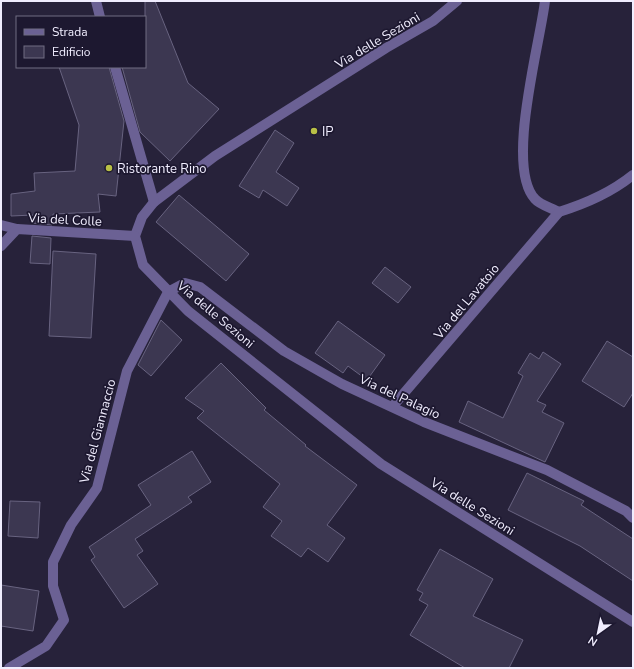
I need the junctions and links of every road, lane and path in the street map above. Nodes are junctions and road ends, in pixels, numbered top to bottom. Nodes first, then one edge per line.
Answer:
1 (96, 1) edge
2 (457, 1) edge
3 (545, 1) edge
4 (100, 16) edge
5 (115, 68) edge
6 (633, 175) edge
7 (154, 202) junction
8 (559, 212) junction
9 (1, 225) edge
10 (17, 229) junction
11 (135, 236) junction
12 (1, 246) edge
13 (168, 292) junction
14 (393, 406) junction
15 (633, 518) edge
16 (633, 622) edge
17 (9, 668) edge

1 - 4 street
2 - 7 street, Via delle Sezioni
3 - 8 street
5 - 7 street
6 - 8 street
7 - 11 street, Via delle Sezioni
8 - 14 street, Via del Lavatoio
9 - 10 street
10 - 11 street, Via del Colle
10 - 12 street, Via del Colle
11 - 13 street, Via delle Sezioni
13 - 14 street, Via del Palagio
13 - 16 street, Via delle Sezioni
13 - 17 street, Via del Giannaccio
14 - 15 street, Via del Palagio

